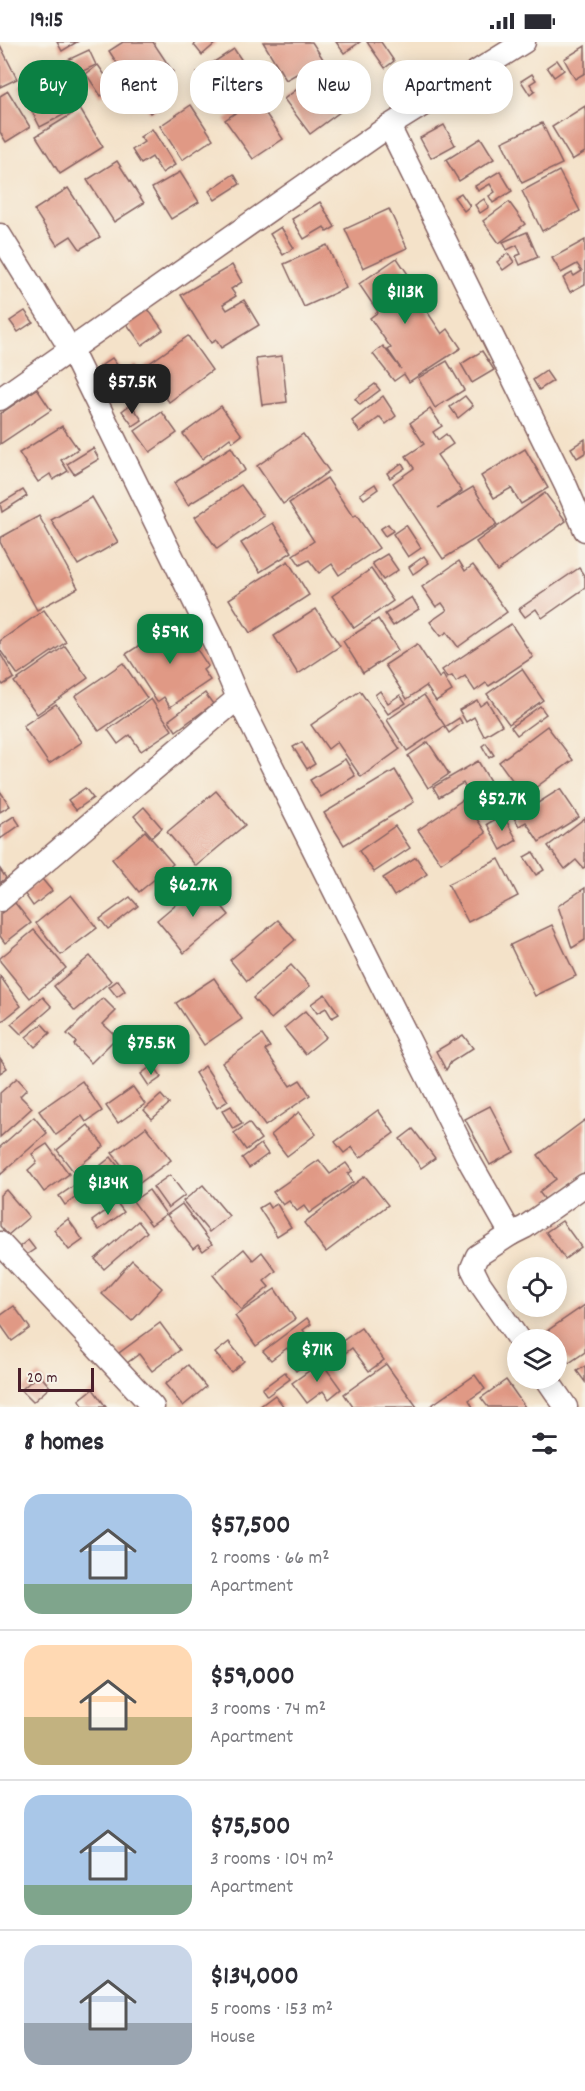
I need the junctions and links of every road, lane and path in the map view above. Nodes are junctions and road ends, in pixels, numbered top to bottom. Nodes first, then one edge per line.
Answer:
1 (524, 42) edge
2 (388, 126) junction
3 (0, 235) edge
4 (71, 350) junction
5 (0, 399) edge
6 (585, 530) edge
7 (238, 698) junction
8 (0, 900) edge
9 (585, 1185) edge
10 (511, 1234) junction
11 (0, 1243) edge
12 (511, 1329) edge
13 (554, 1389) edge
14 (153, 1407) edge
15 (566, 1407) edge

1 - 2 street
2 - 4 street
2 - 6 street
3 - 4 street
4 - 5 street
4 - 7 street
7 - 8 street
7 - 10 street
9 - 10 street
10 - 12 street
11 - 14 street
13 - 15 street

